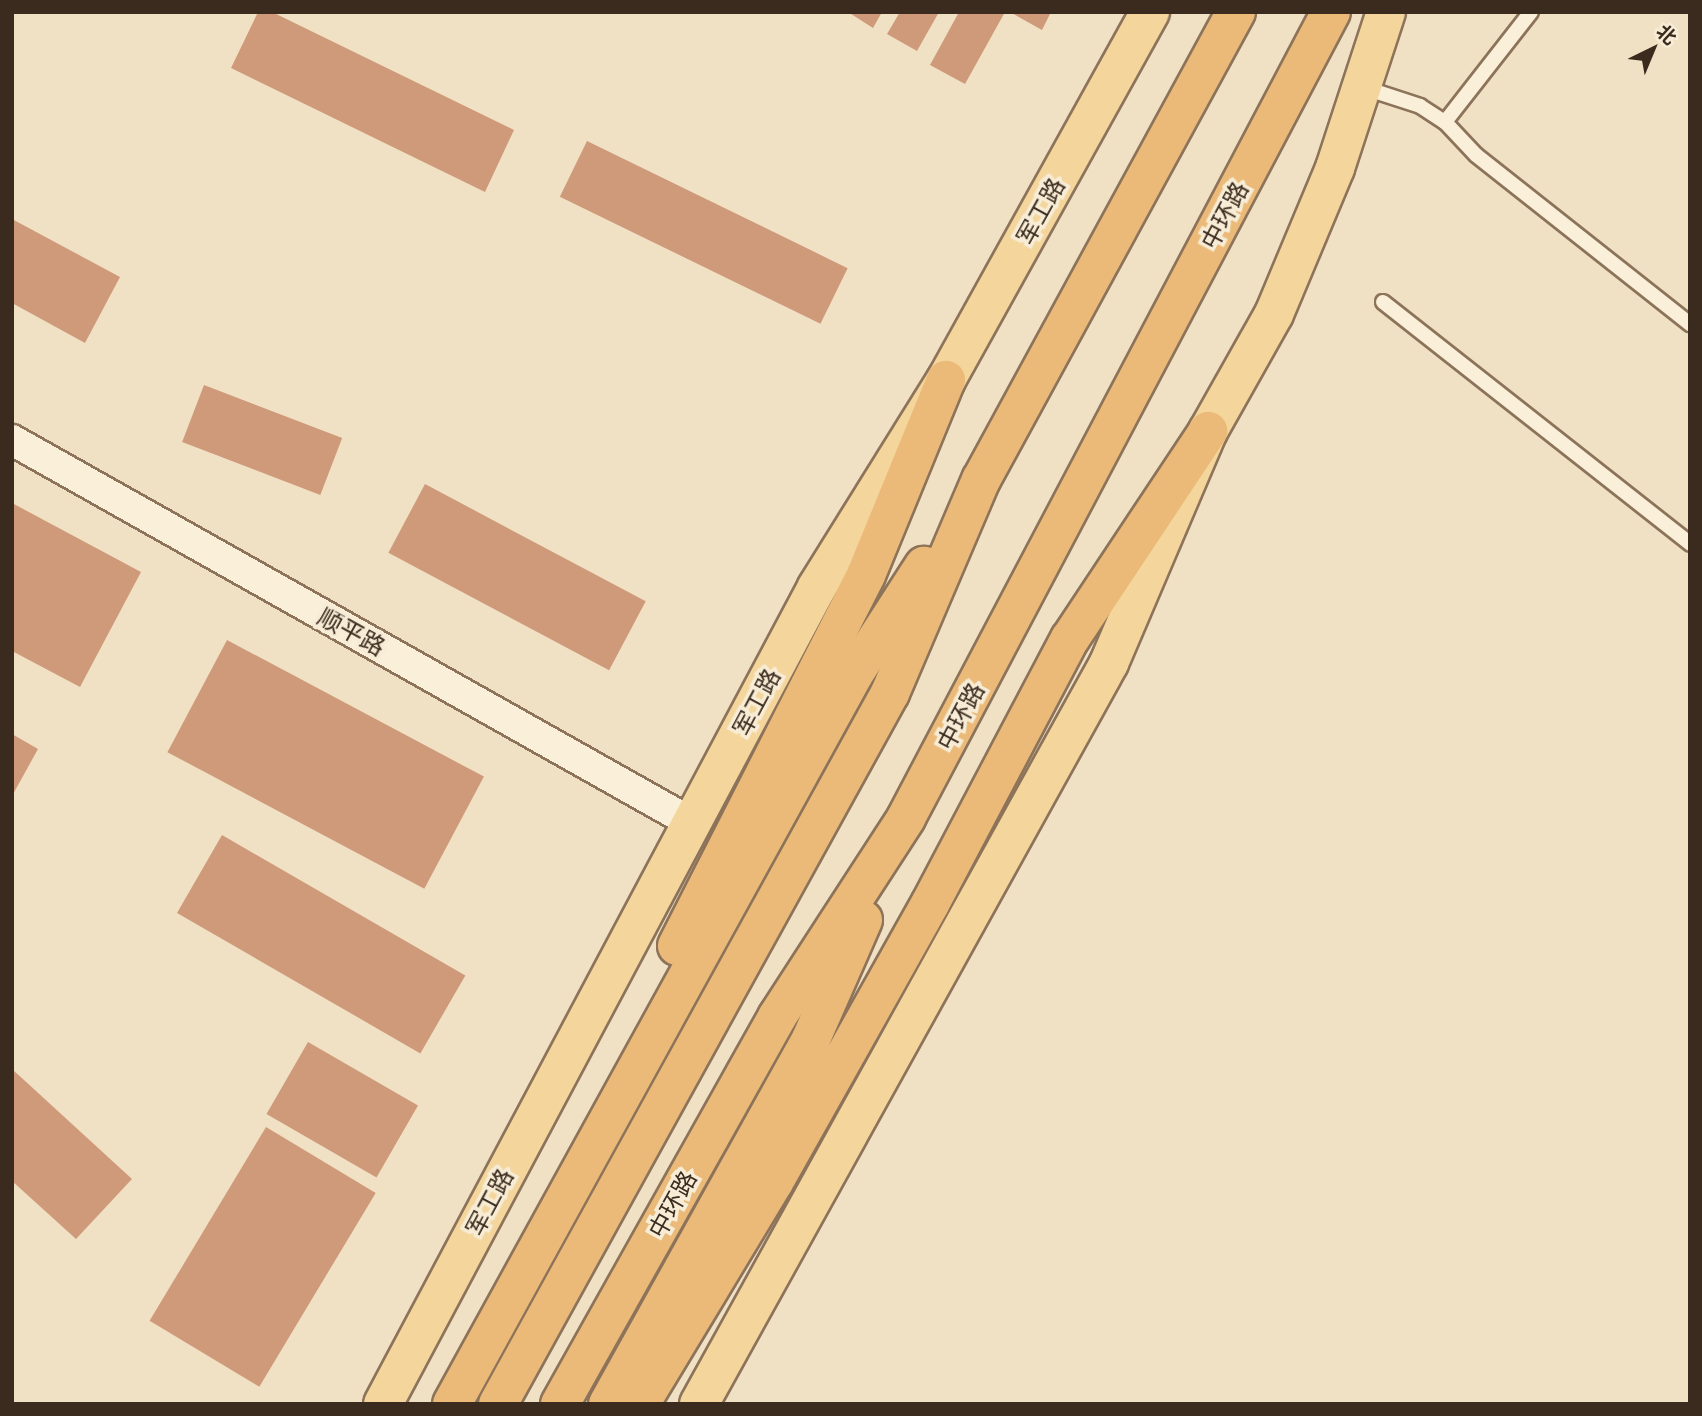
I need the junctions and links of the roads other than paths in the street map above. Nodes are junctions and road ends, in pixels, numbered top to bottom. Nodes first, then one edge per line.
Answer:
1 (1150, 12) edge
2 (1236, 12) edge
3 (1331, 12) edge
4 (1531, 12) edge
5 (1381, 24) edge
6 (1361, 87) junction
7 (1445, 122) junction
8 (1383, 302) dead end
9 (1690, 324) edge
10 (946, 380) junction
11 (1208, 432) junction
12 (12, 440) edge
13 (981, 480) junction
14 (1690, 544) edge
15 (906, 818) junction
16 (692, 823) junction
17 (508, 1306) junction
18 (383, 1404) edge
19 (452, 1404) edge
20 (498, 1404) edge
21 (560, 1404) edge
22 (608, 1404) edge
23 (640, 1404) edge
24 (699, 1404) edge

1 - 10 main road, 军工路
2 - 13 highway
3 - 15 highway, 中环路
4 - 7 lane
5 - 6 main road
6 - 7 lane
6 - 11 main road
7 - 9 lane
8 - 14 lane
10 - 16 main road, 军工路
10 - 17 highway
11 - 23 highway
11 - 24 main road
12 - 16 street, 顺平路
13 - 17 highway
13 - 20 highway
15 - 21 highway, 中环路
15 - 22 highway
16 - 18 main road, 军工路
17 - 19 highway

